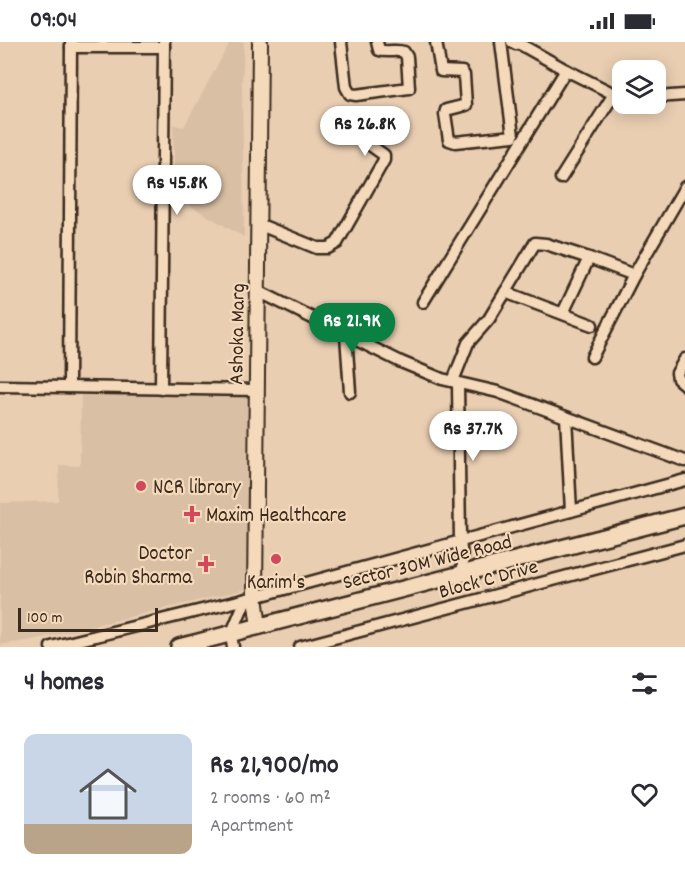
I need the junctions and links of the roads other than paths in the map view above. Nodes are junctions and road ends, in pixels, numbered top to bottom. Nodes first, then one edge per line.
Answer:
1 (260, 42) edge
2 (340, 42) edge
3 (377, 42) edge
4 (436, 42) edge
5 (501, 42) edge
6 (512, 42) edge
7 (518, 42) edge
8 (71, 44) edge
9 (164, 44) edge
10 (566, 70) junction
11 (612, 91) edge
12 (685, 95) edge
13 (666, 96) edge
14 (612, 103) edge
15 (356, 135) dead end
16 (561, 178) dead end
17 (685, 186) edge
18 (258, 224) junction
19 (590, 258) junction
20 (634, 275) junction
21 (258, 291) junction
22 (505, 292) junction
23 (423, 302) dead end
24 (563, 313) junction
25 (592, 325) dead end
26 (346, 335) junction
27 (592, 357) dead end
28 (685, 359) edge
29 (456, 382) junction
30 (685, 385) edge
31 (0, 386) edge
32 (69, 387) junction
33 (161, 389) junction
34 (256, 390) junction
35 (350, 392) dead end
36 (566, 417) junction
37 (685, 461) edge
38 (685, 480) edge
39 (571, 511) junction
40 (685, 516) edge
41 (460, 541) junction
42 (685, 545) edge
43 (464, 574) junction
44 (251, 598) junction
45 (259, 627) junction
46 (232, 641) edge
47 (340, 642) edge
48 (51, 647) edge
49 (179, 647) edge
50 (300, 647) edge

1 - 18 street, Ashoka Marg
2 - 3 street
4 - 5 street
6 - 7 street
7 - 10 street
8 - 9 street
8 - 32 street
9 - 33 street
10 - 11 street
10 - 23 street
12 - 13 street
14 - 16 street
15 - 18 street
17 - 20 street
18 - 21 street, Ashoka Marg
19 - 20 street
19 - 22 street
19 - 24 street
20 - 27 street
21 - 26 street
21 - 34 street, Ashoka Marg
22 - 24 street
22 - 29 street
24 - 25 street
26 - 29 street
26 - 35 street
28 - 30 street
29 - 36 street
29 - 41 street
31 - 32 street
32 - 33 street
33 - 34 street
34 - 44 street, Ashoka Marg
36 - 37 street
36 - 39 street
38 - 39 street
39 - 41 street
40 - 43 main road, Sector 30M Wide Road
41 - 43 street
41 - 44 street
42 - 47 street, Block C Drive
43 - 45 main road, Sector 30M Wide Road
44 - 45 street, Ashoka Marg
44 - 46 street
44 - 48 street
45 - 46 main road, Sector 30M Wide Road
46 - 49 main road, Sector 30M Wide Road
47 - 50 street, Block C Drive

